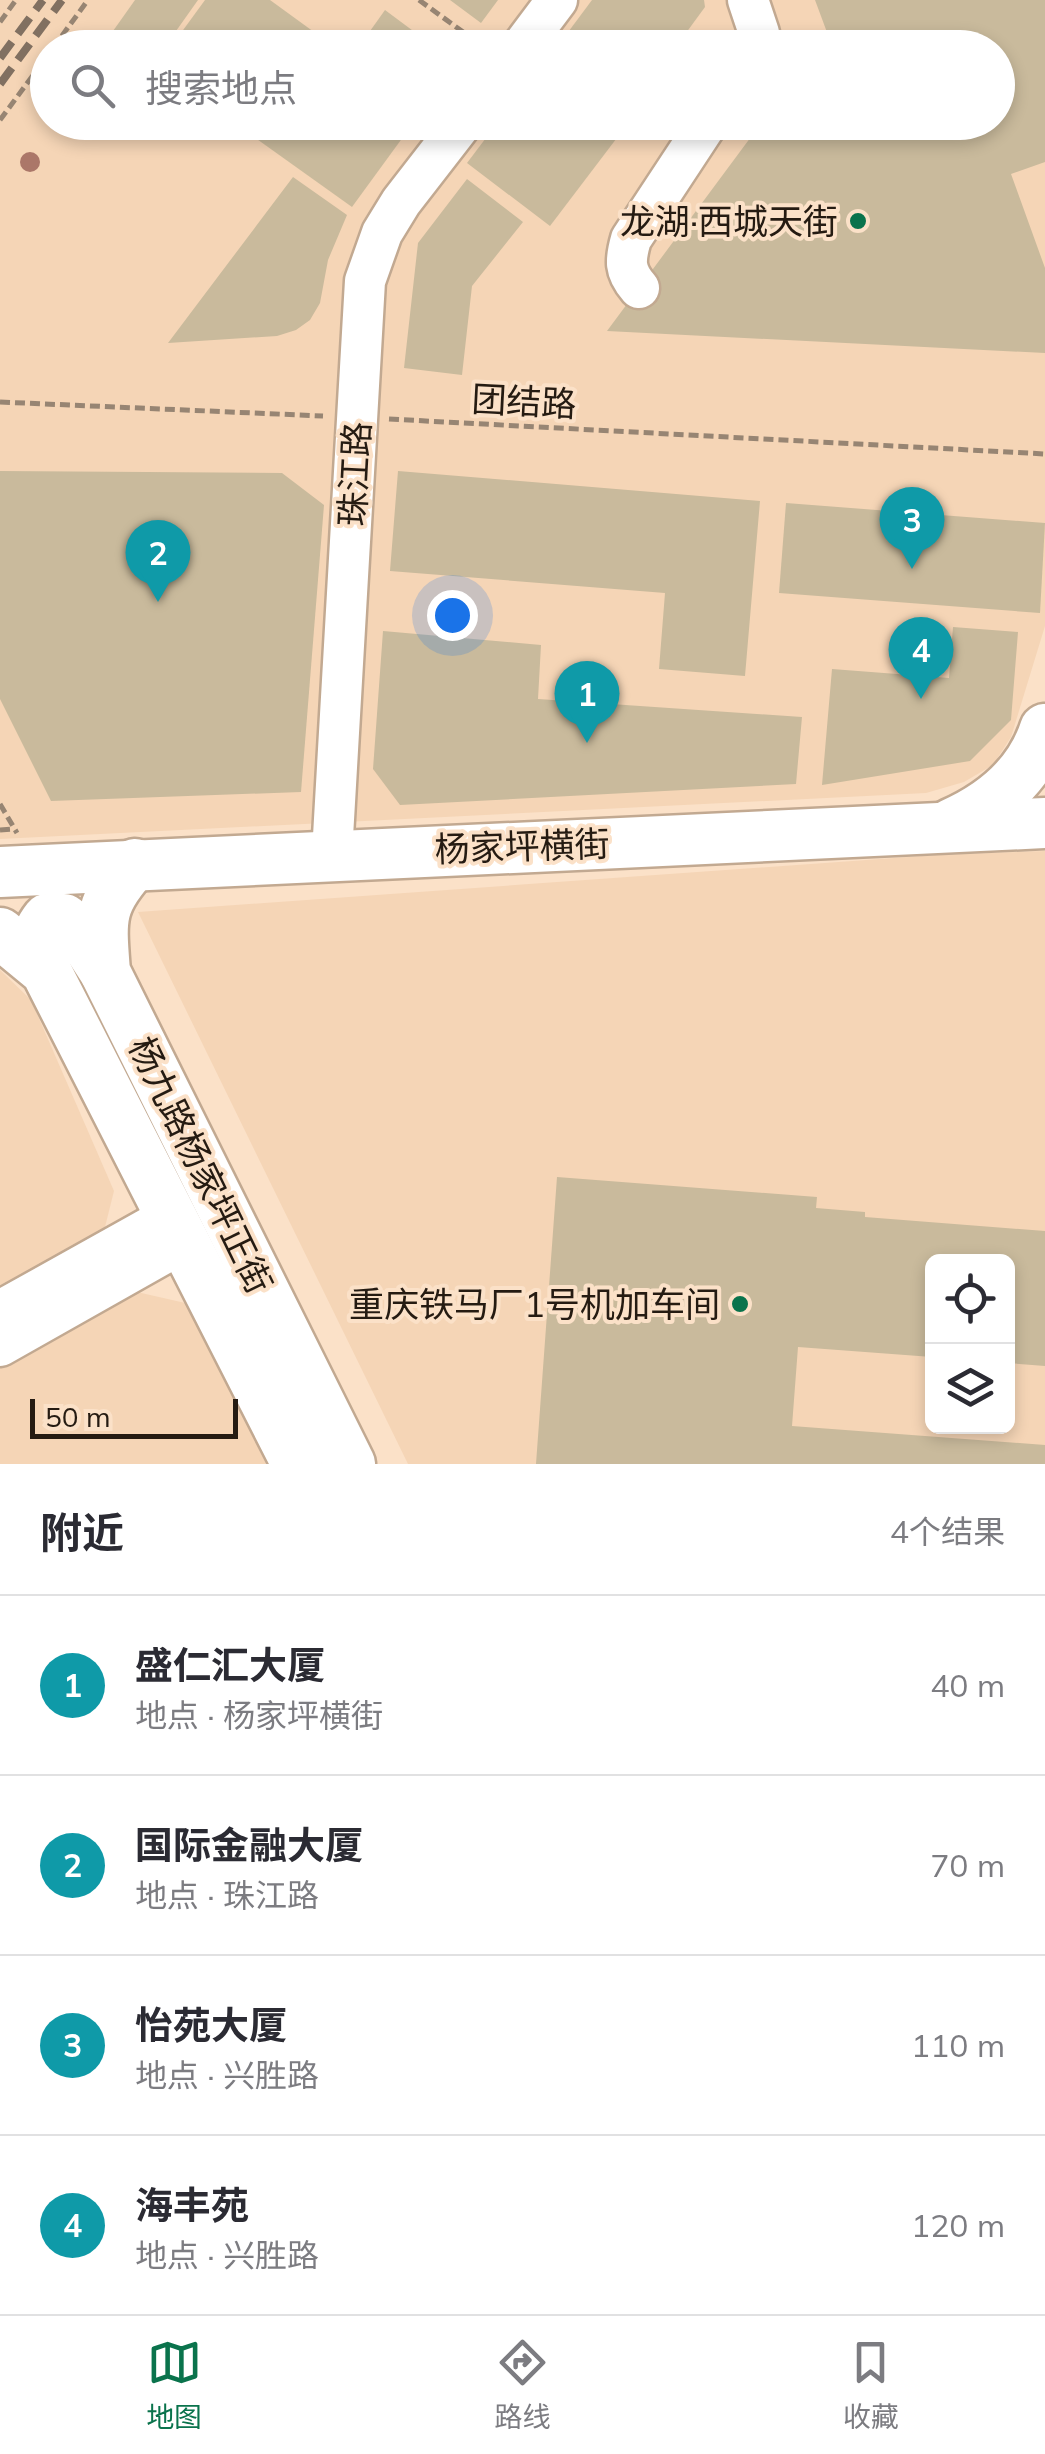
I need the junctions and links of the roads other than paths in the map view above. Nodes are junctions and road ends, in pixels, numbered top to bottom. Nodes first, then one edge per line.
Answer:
1 (556, 0) edge
2 (748, 0) edge
3 (534, 30) edge
4 (758, 30) edge
5 (450, 140) edge
6 (696, 140) edge
7 (639, 288) dead end
8 (1045, 729) edge
9 (1045, 823) edge
10 (942, 828) junction
11 (7, 851) edge
12 (332, 854) junction
13 (135, 864) junction
14 (0, 933) edge
15 (46, 971) junction
16 (104, 972) junction
17 (179, 1228) junction
18 (0, 1311) edge
19 (0, 1346) edge
20 (298, 1464) edge
21 (350, 1464) edge

1 - 3 street
2 - 4 street
5 - 12 street, 珠江路
6 - 7 street
8 - 10 main road
9 - 10 main road, 杨家坪横街
10 - 12 main road, 杨家坪横街
11 - 13 main road, 杨家坪横街
12 - 13 main road, 杨家坪横街
13 - 16 main road, 杨九路杨家坪正街
14 - 15 main road, 杨九路杨家坪正街
15 - 16 main road
15 - 17 main road, 杨九路杨家坪正街
16 - 21 main road, 杨九路杨家坪正街
17 - 18 street
17 - 19 street
17 - 20 main road, 杨九路杨家坪正街

